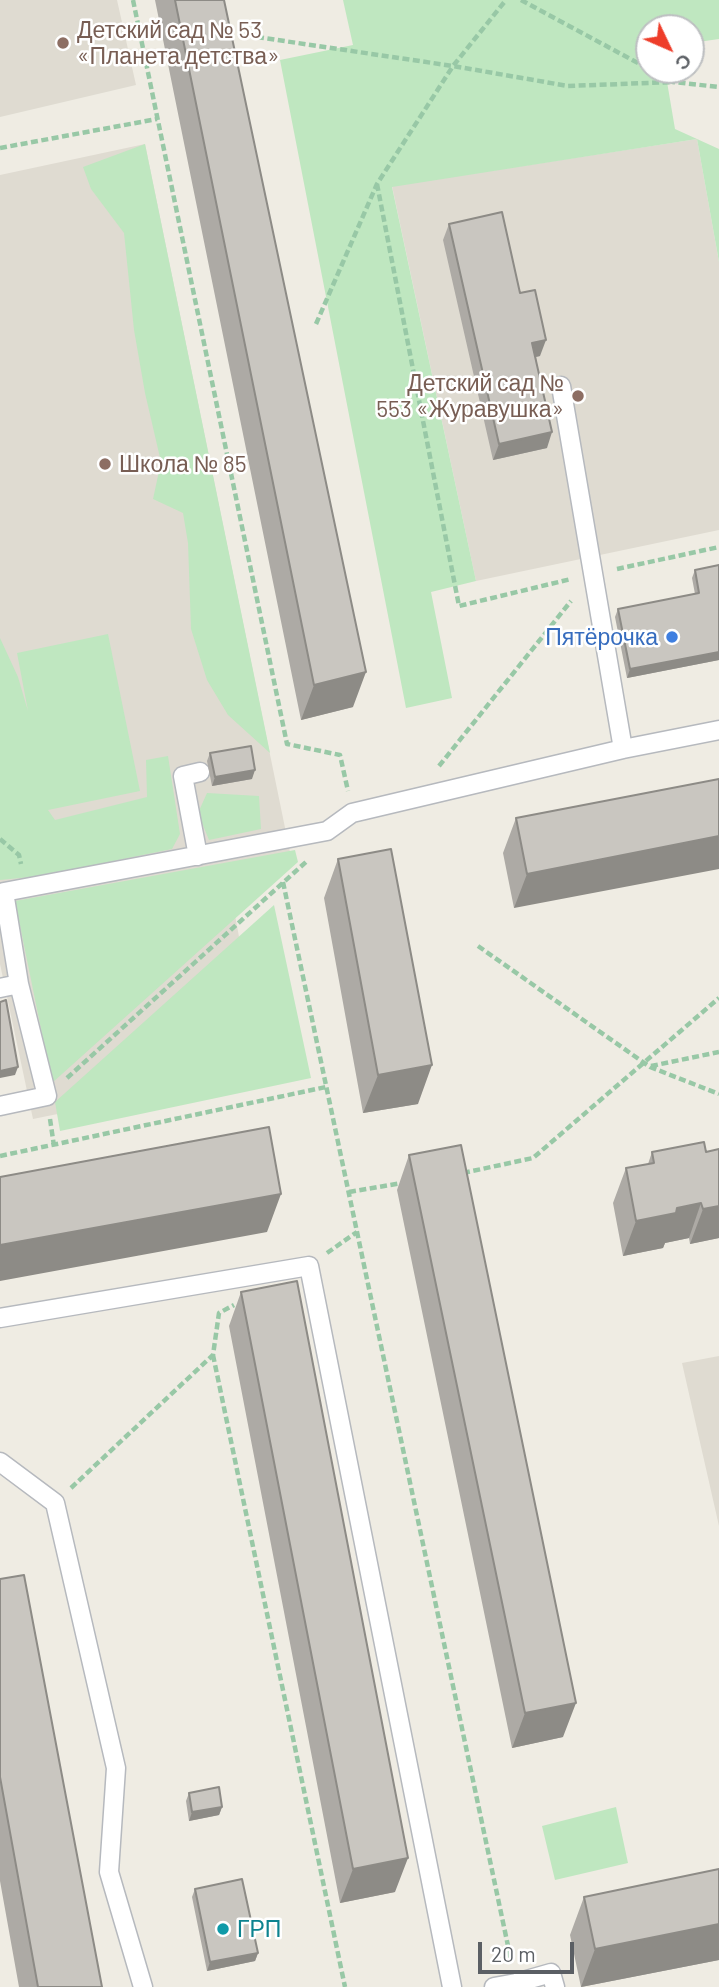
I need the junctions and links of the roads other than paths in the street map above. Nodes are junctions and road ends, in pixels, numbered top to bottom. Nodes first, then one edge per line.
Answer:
1 (561, 386) dead end
2 (719, 730) edge
3 (622, 749) junction
4 (201, 772) dead end
5 (198, 856) junction
6 (19, 984) junction
7 (0, 988) edge
8 (0, 1106) edge
9 (0, 1318) edge
10 (0, 1462) edge
11 (144, 1987) edge
12 (452, 1987) edge
13 (494, 1987) edge
14 (555, 1987) edge

1 - 3 lane
2 - 3 lane
3 - 5 lane
4 - 5 lane
5 - 6 lane
6 - 7 lane
6 - 8 lane
9 - 12 lane
10 - 11 lane
13 - 14 lane

